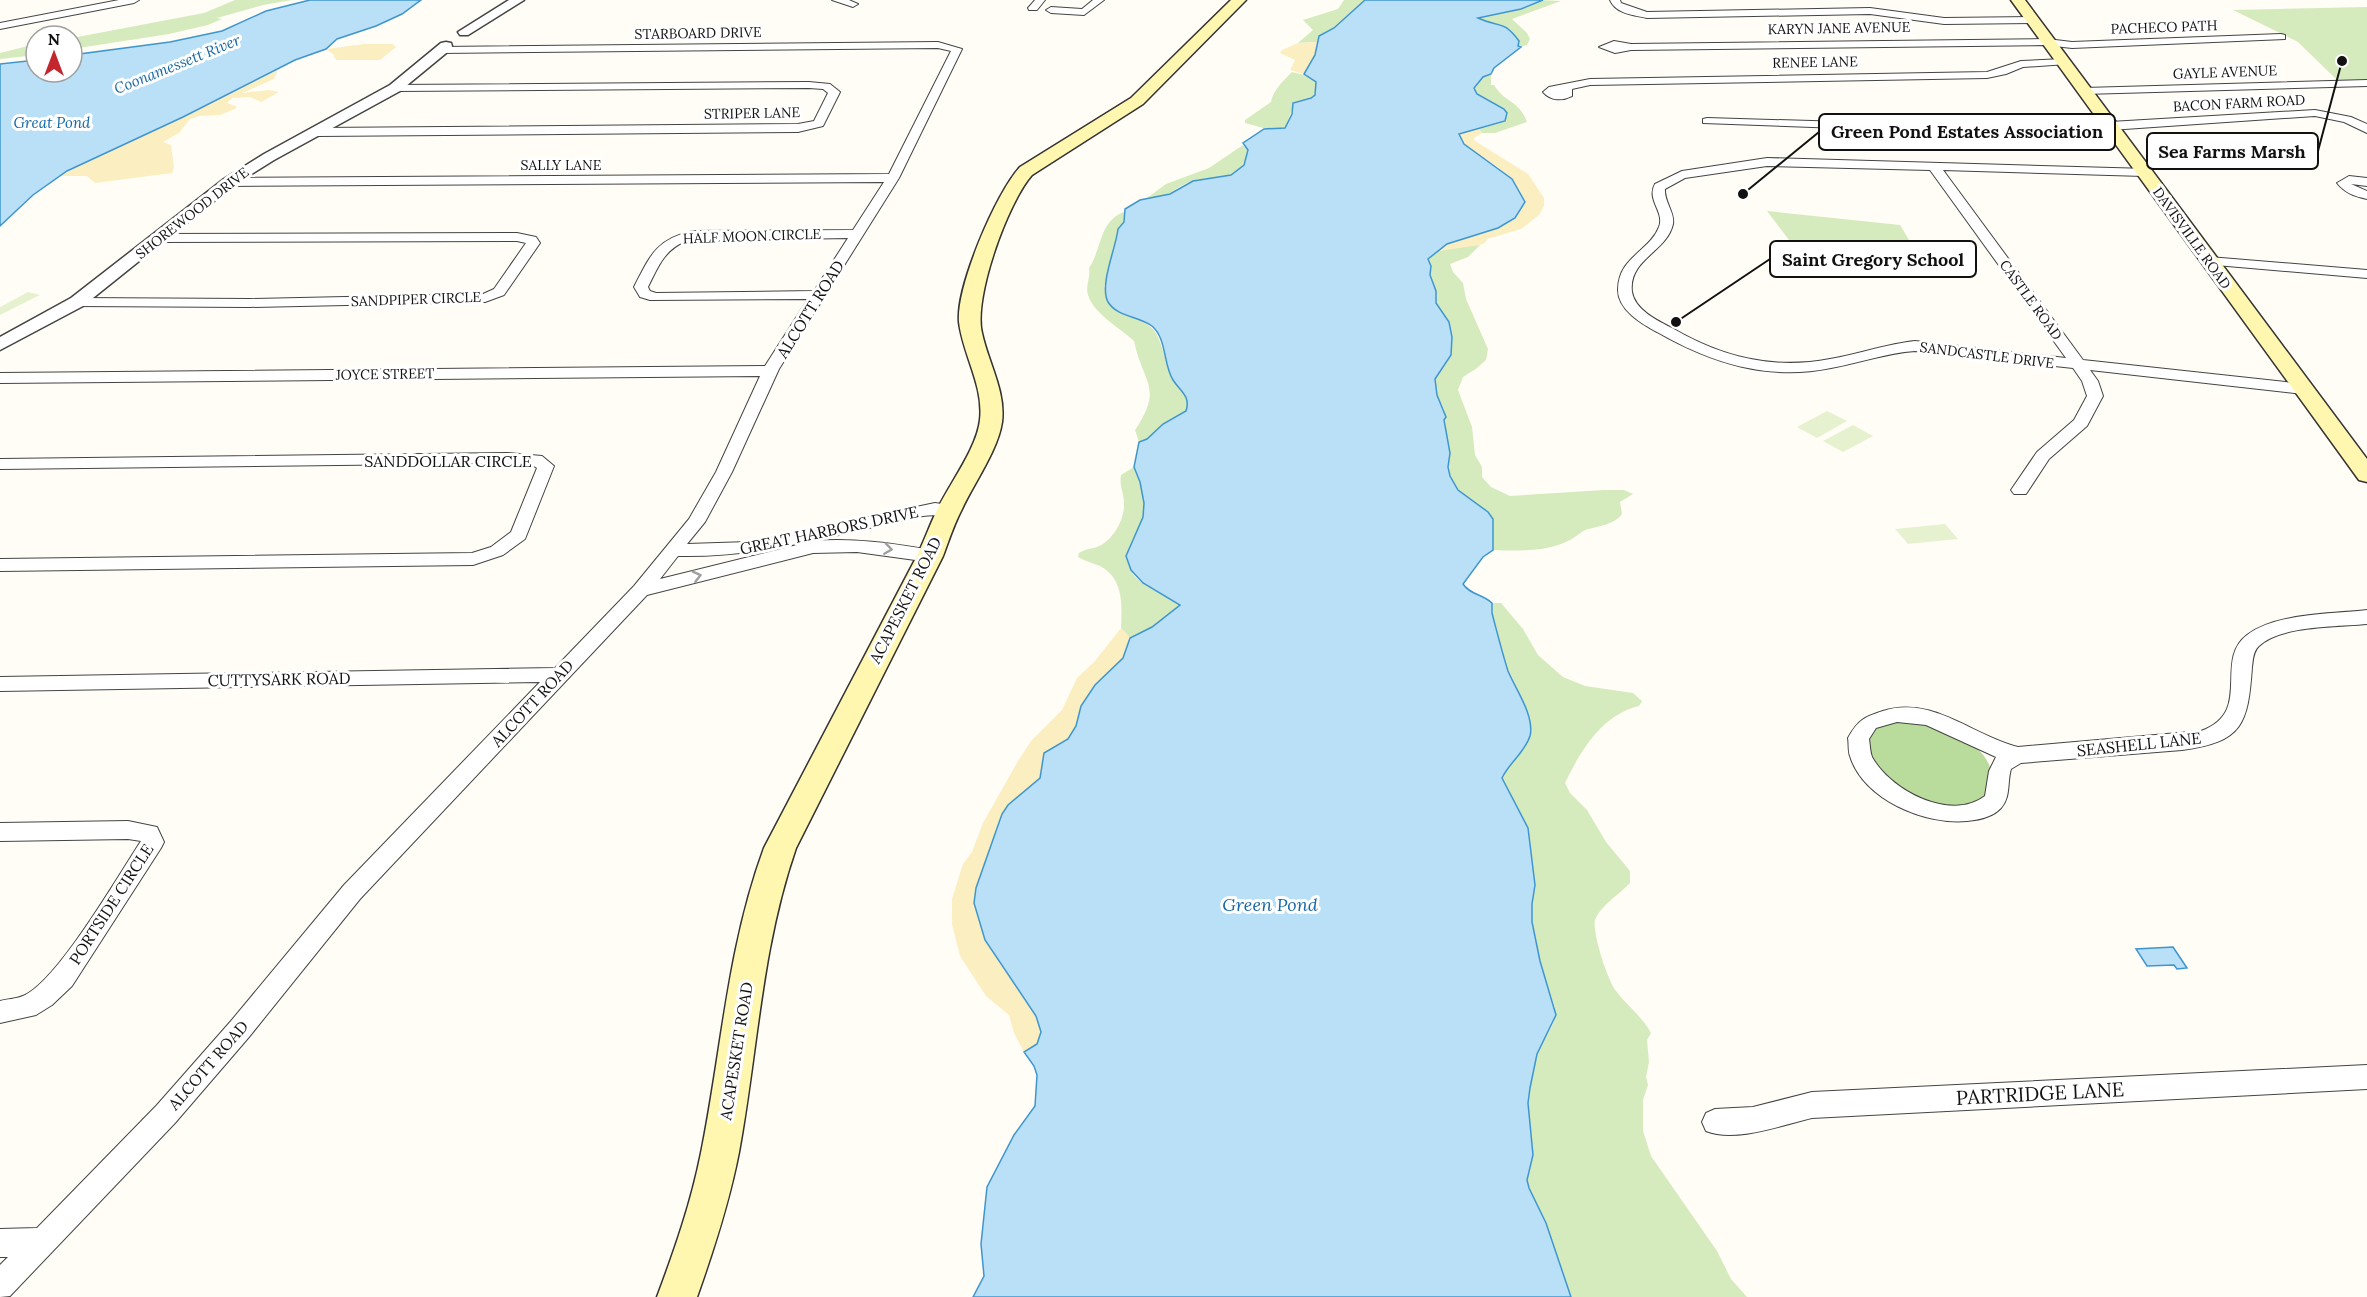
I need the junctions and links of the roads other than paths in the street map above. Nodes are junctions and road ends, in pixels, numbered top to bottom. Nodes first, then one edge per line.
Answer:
1 (135, 0) edge
2 (518, 0) edge
3 (837, 0) edge
4 (1099, 0) edge
5 (1239, 0) edge
6 (1615, 0) edge
7 (2018, 0) edge
8 (853, 4) dead end
9 (1051, 10) dead end
10 (2033, 20) junction
11 (0, 26) edge
12 (464, 32) dead end
13 (2281, 37) dead end
14 (2048, 43) junction
15 (1631, 47) dead end
16 (444, 48) joint
17 (954, 48) joint
18 (2063, 62) junction
19 (2367, 82) edge
20 (1566, 86) dead end
21 (395, 88) junction
22 (2084, 91) junction
23 (1707, 121) dead end
24 (2367, 129) edge
25 (2113, 130) junction
26 (316, 132) junction
27 (1933, 166) junction
28 (2144, 172) junction
29 (893, 178) junction
30 (229, 182) junction
31 (2367, 182) edge
32 (2367, 195) edge
33 (858, 234) junction
34 (159, 238) junction
35 (2209, 261) junction
36 (2367, 274) edge
37 (820, 295) junction
38 (77, 302) junction
39 (0, 344) edge
40 (2079, 365) junction
41 (770, 371) junction
42 (0, 378) edge
43 (2303, 389) junction
44 (0, 464) edge
45 (2367, 475) edge
46 (2020, 490) dead end
47 (949, 510) junction
48 (673, 550) junction
49 (930, 556) junction
50 (0, 565) edge
51 (640, 590) junction
52 (2367, 617) edge
53 (558, 675) junction
54 (0, 684) edge
55 (2018, 755) junction
56 (0, 832) edge
57 (0, 1012) edge
58 (2367, 1077) edge
59 (1715, 1122) dead end
60 (40, 1242) junction
61 (0, 1243) edge
62 (0, 1286) edge
63 (677, 1297) edge

1 - 11 street
2 - 12 street
3 - 8 street
4 - 9 street
5 - 47 main road, ACAPESKET ROAD
6 - 10 street
7 - 10 main road, DAVISVILLE ROAD
10 - 14 main road, DAVISVILLE ROAD
13 - 14 street, PACHECO PATH
14 - 15 street, KARYN JANE AVENUE
14 - 18 main road, DAVISVILLE ROAD
16 - 17 street, STARBOARD DRIVE
16 - 21 street, SHOREWOOD DRIVE
17 - 29 street, ALCOTT ROAD
18 - 20 street, RENEE LANE
18 - 22 main road, DAVISVILLE ROAD
19 - 22 street, GAYLE AVENUE
21 - 26 street, SHOREWOOD DRIVE
21 - 26 street, STRIPER LANE
22 - 25 main road, DAVISVILLE ROAD
23 - 25 street, BACON FARM ROAD
24 - 25 street, BACON FARM ROAD
25 - 28 main road, DAVISVILLE ROAD
26 - 30 street, SHOREWOOD DRIVE
27 - 28 street, SANDCASTLE DRIVE
27 - 40 street, CASTLE ROAD
27 - 40 street, SANDCASTLE DRIVE
28 - 35 main road, DAVISVILLE ROAD
29 - 30 street, SALLY LANE
29 - 33 street, ALCOTT ROAD
30 - 34 street, SHOREWOOD DRIVE
31 - 32 street
33 - 37 street, ALCOTT ROAD
33 - 37 street, HALF MOON CIRCLE
34 - 38 street, SHOREWOOD DRIVE
34 - 38 street, SANDPIPER CIRCLE
35 - 36 street
35 - 43 main road, DAVISVILLE ROAD
37 - 41 street, ALCOTT ROAD
38 - 39 street, SHOREWOOD DRIVE
40 - 43 street, SANDCASTLE DRIVE
40 - 46 street, CASTLE ROAD
41 - 42 street, JOYCE STREET
41 - 48 street, ALCOTT ROAD
43 - 45 main road, DAVISVILLE ROAD
44 - 50 street, SANDDOLLAR CIRCLE
47 - 48 street, GREAT HARBORS DRIVE
47 - 49 main road, ACAPESKET ROAD
48 - 51 street, ALCOTT ROAD
51 -> 49 street, GREAT HARBORS DRIVE
49 - 63 main road, ACAPESKET ROAD
51 - 53 street, ALCOTT ROAD
52 - 55 street, SEASHELL LANE
53 - 54 street, CUTTYSARK ROAD
53 - 60 street, ALCOTT ROAD
55 - 55 street, SEASHELL LANE
56 - 57 street, PORTSIDE CIRCLE
58 - 59 street, PARTRIDGE LANE
60 - 61 street
60 - 62 street, ALCOTT ROAD

